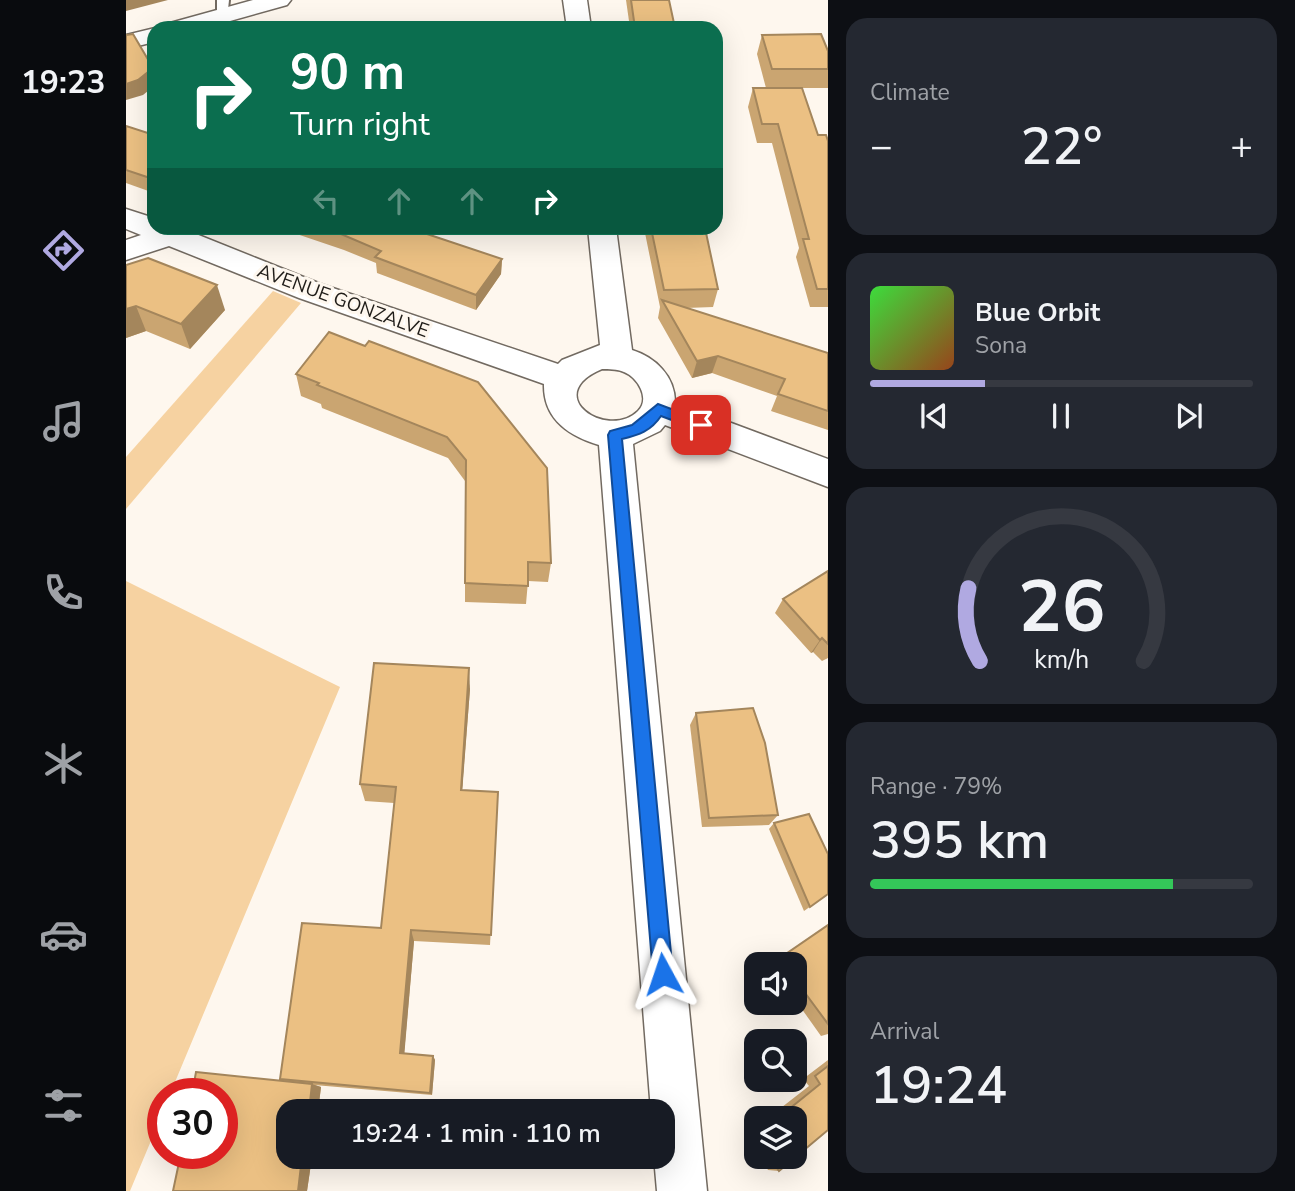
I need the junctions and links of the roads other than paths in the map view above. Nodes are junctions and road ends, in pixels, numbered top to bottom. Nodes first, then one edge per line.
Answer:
1 (279, 0) edge
2 (575, 0) edge
3 (223, 8) edge
4 (194, 21) edge
5 (578, 21) edge
6 (147, 37) edge
7 (126, 43) edge
8 (126, 218) edge
9 (147, 225) edge
10 (168, 235) edge
11 (173, 235) edge
12 (602, 235) edge
13 (126, 250) edge
14 (617, 358) junction
15 (562, 379) junction
16 (658, 409) junction
17 (615, 435) junction
18 (828, 473) edge
19 (682, 1191) edge

1 - 3 street
2 - 5 street
3 - 4 street
6 - 7 street
8 - 9 street, AVENUE GONZALVE
10 - 13 street
11 - 15 street, AVENUE GONZALVE
12 - 14 street
14 - 15 street
14 - 16 street
15 - 17 street
16 - 17 street
16 - 18 street
17 - 19 street

